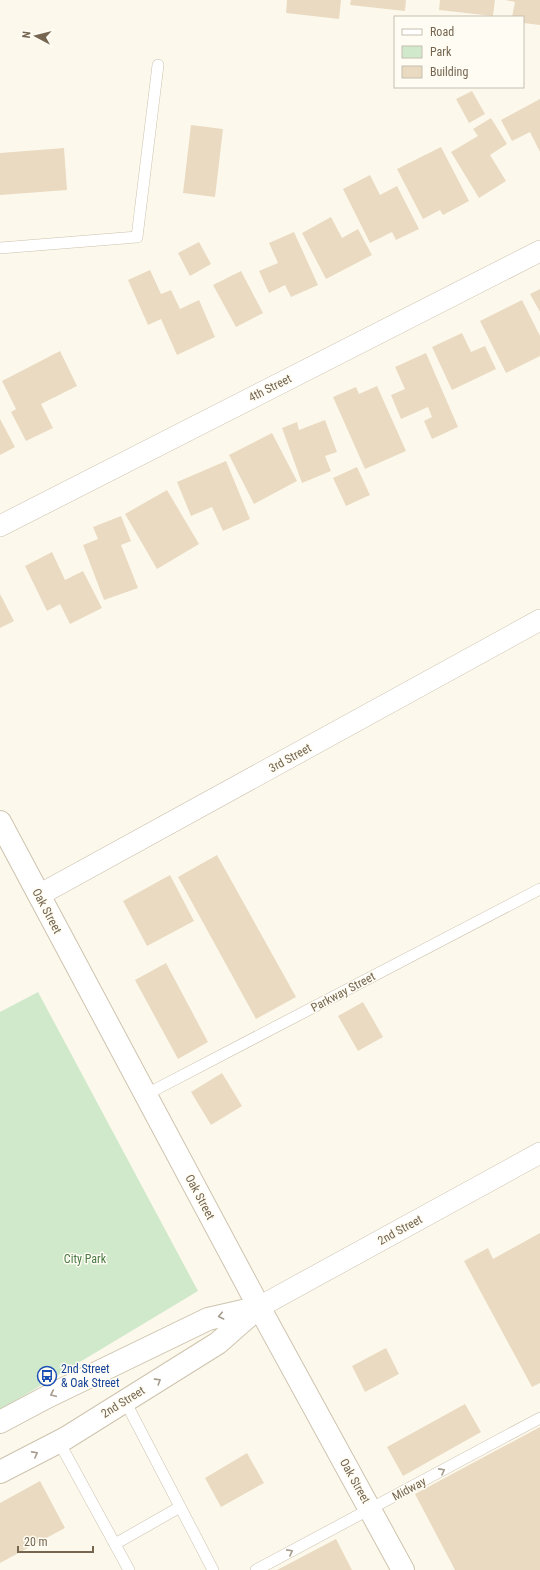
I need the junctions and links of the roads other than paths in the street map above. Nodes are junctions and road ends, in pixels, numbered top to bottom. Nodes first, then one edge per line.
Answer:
1 (158, 65) dead end
2 (0, 248) edge
3 (540, 251) edge
4 (0, 526) edge
5 (540, 620) edge
6 (0, 822) edge
7 (540, 889) edge
8 (39, 895) junction
9 (145, 1095) junction
10 (540, 1153) edge
11 (259, 1307) junction
12 (125, 1401) junction
13 (540, 1418) edge
14 (0, 1422) edge
15 (59, 1442) junction
16 (0, 1472) edge
17 (180, 1507) junction
18 (370, 1509) junction
19 (115, 1544) junction
20 (129, 1570) edge
21 (213, 1570) edge
22 (256, 1570) edge
23 (403, 1570) edge

1 - 2 lane
3 - 4 street, 4th Street
5 - 8 street, 3rd Street
6 - 8 street, Oak Street
7 - 9 lane, Parkway Street
8 - 9 street, Oak Street
9 - 11 street, Oak Street
10 - 11 street, 2nd Street
12 -> 11 street, 2nd Street
11 -> 14 street, 2nd Street
11 - 18 street, Oak Street
12 - 15 street, 2nd Street
12 - 17 lane
18 -> 13 lane, Midway
16 -> 15 street, 2nd Street
15 - 19 lane
17 - 19 lane
17 - 21 lane
22 -> 18 lane, Midway
18 - 23 street, Oak Street
19 - 20 lane

